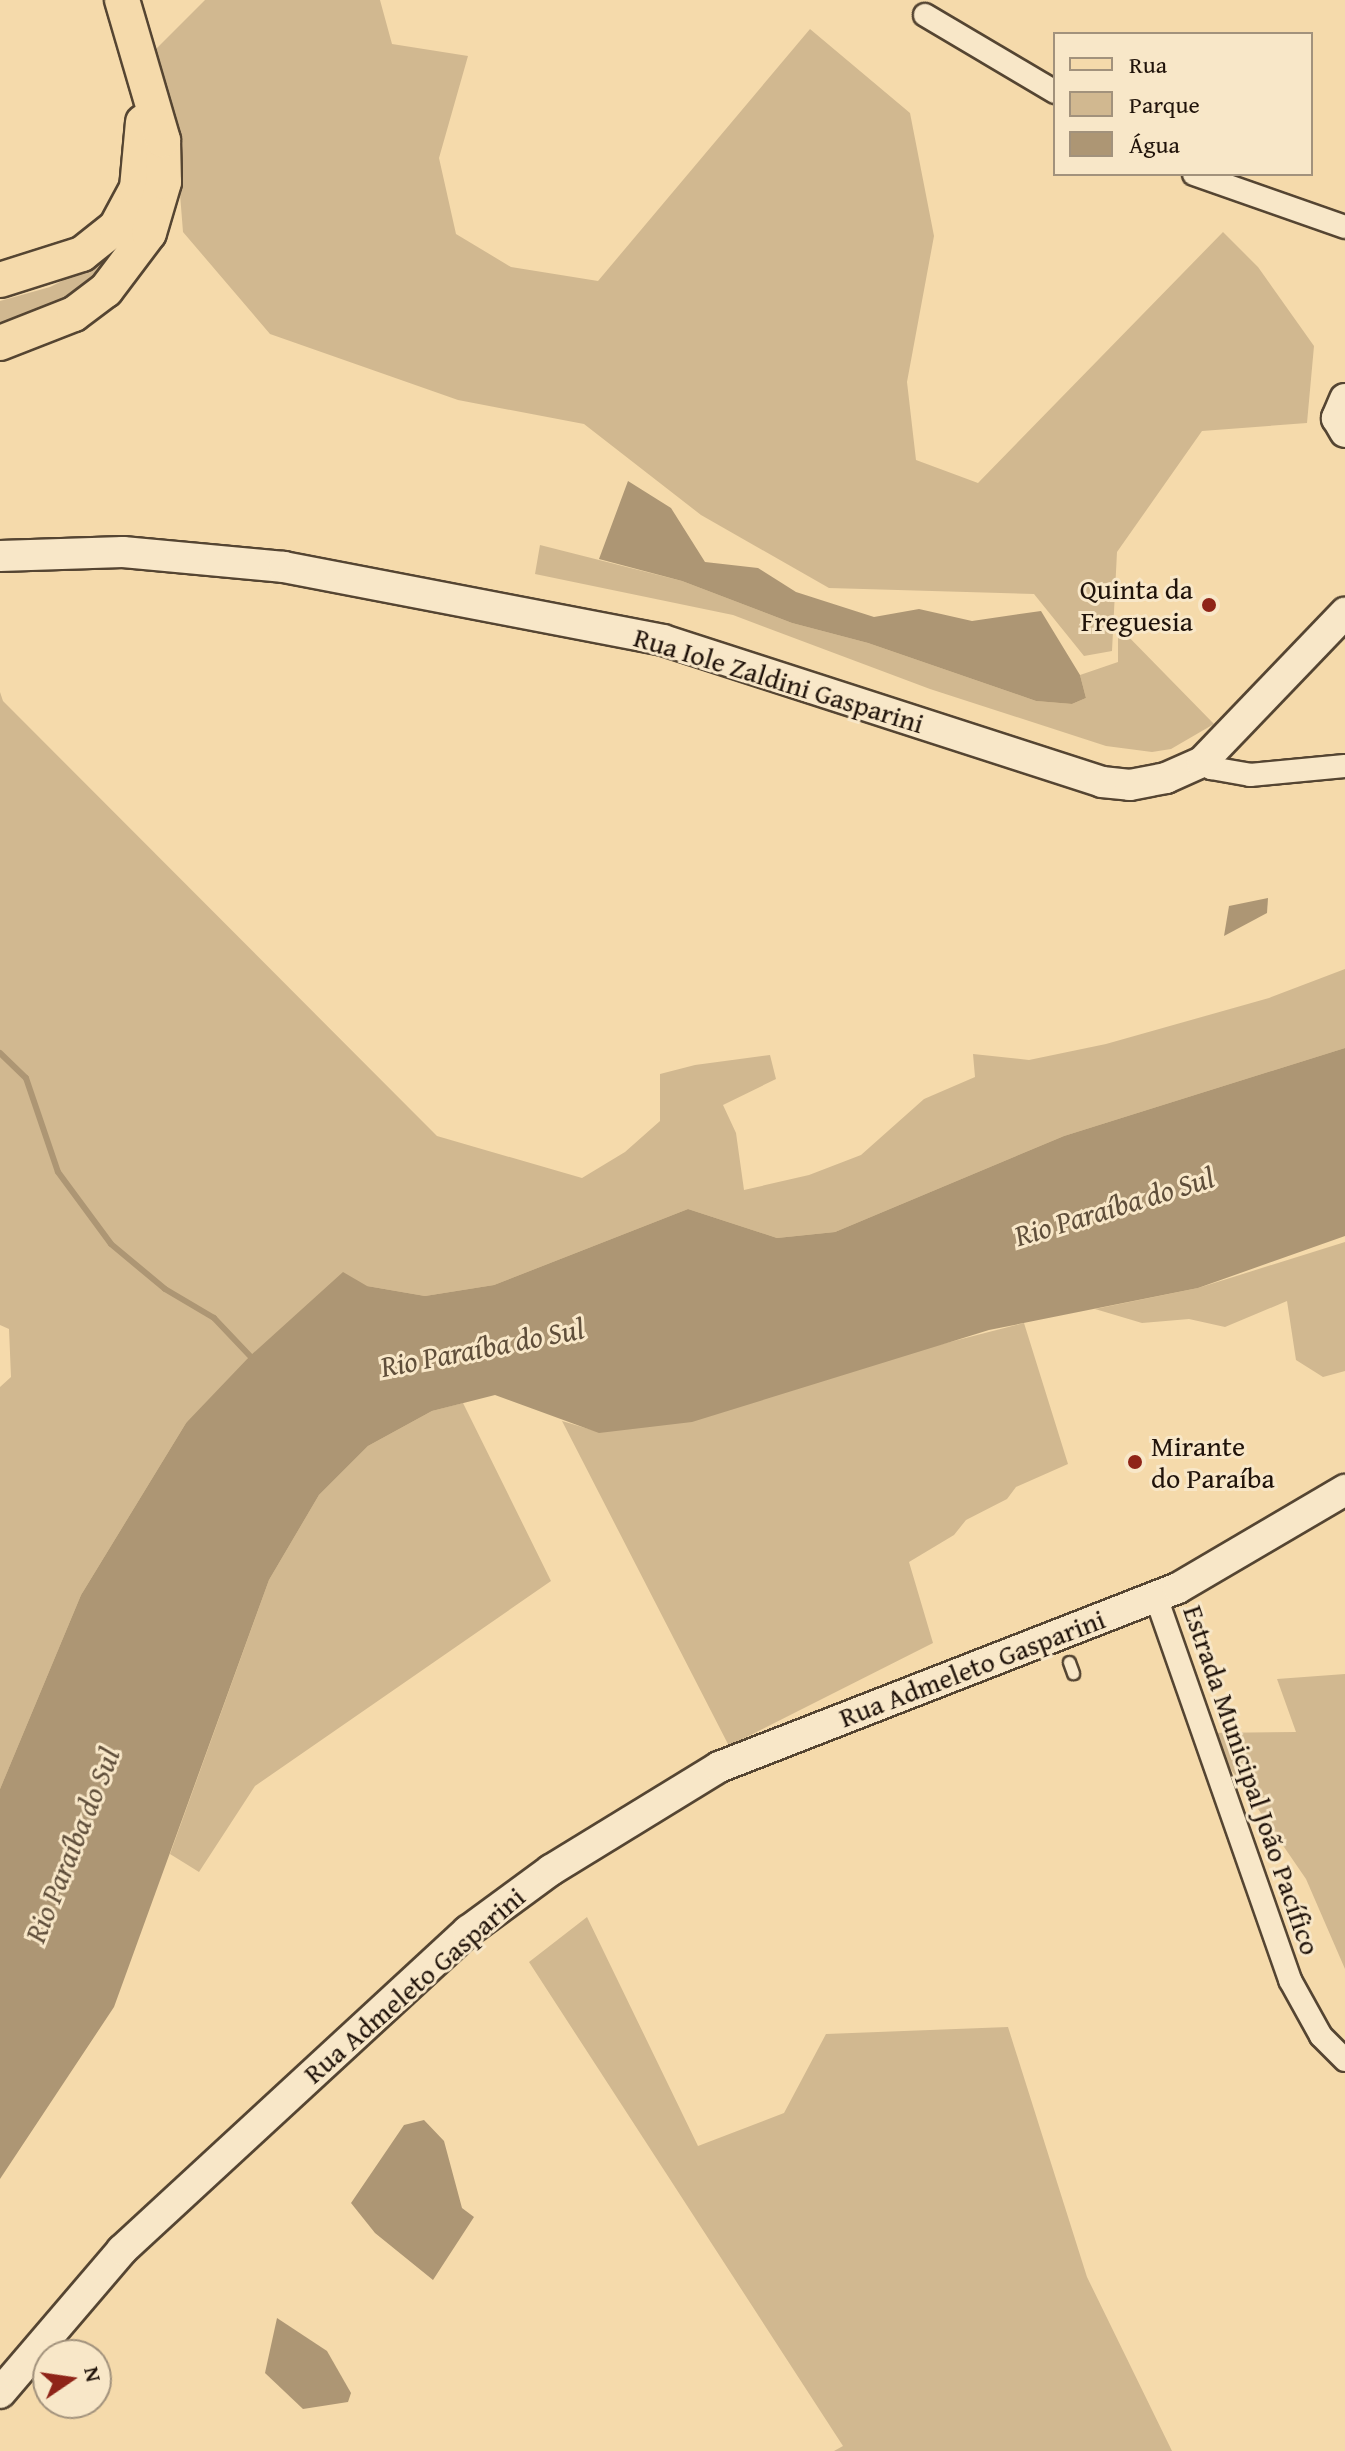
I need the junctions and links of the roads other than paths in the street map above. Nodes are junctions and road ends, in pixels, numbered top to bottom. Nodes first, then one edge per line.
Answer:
1 (122, 0) edge
2 (925, 15) dead end
3 (145, 86) junction
4 (1053, 91) edge
5 (1200, 176) edge
6 (1345, 227) edge
7 (0, 280) edge
8 (0, 343) edge
9 (1345, 399) edge
10 (1345, 432) edge
11 (0, 556) edge
12 (1345, 613) edge
13 (1202, 762) junction
14 (1345, 766) edge
15 (1345, 1490) edge
16 (1156, 1597) junction
17 (1345, 2060) edge
18 (0, 2393) edge

1 - 3 main road
2 - 4 street
3 - 7 main road
3 - 8 main road
5 - 6 street
9 - 10 main road
11 - 13 main road, Rua Iole Zaldini Gasparini
12 - 13 main road, Rua Iole Zaldini Gasparini
13 - 14 street
15 - 16 main road, Rua Admeleto Gasparini
16 - 17 street, Estrada Municipal João Pacífico
16 - 18 main road, Rua Admeleto Gasparini

